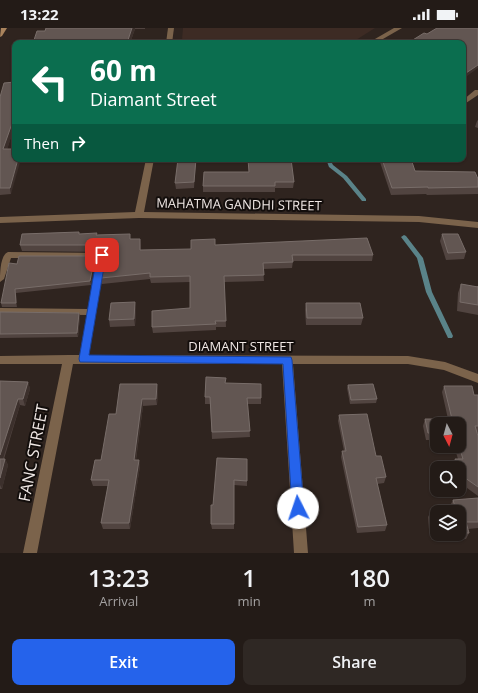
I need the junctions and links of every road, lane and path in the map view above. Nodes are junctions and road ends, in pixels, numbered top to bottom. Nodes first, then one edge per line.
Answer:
1 (4, 28) edge
2 (171, 28) edge
3 (399, 28) edge
4 (0, 34) edge
5 (169, 40) edge
6 (377, 40) edge
7 (478, 92) edge
8 (466, 101) edge
9 (149, 162) edge
10 (139, 216) junction
11 (0, 220) edge
12 (478, 225) edge
13 (0, 279) edge
14 (0, 312) edge
15 (92, 312) junction
16 (69, 359) junction
17 (84, 359) junction
18 (0, 360) edge
19 (287, 360) junction
20 (478, 379) edge
21 (30, 553) edge
22 (301, 553) edge

1 - 4 street
2 - 5 street
3 - 6 street
7 - 8 street
9 - 10 street
10 - 11 street, MAHATMA GANDHI STREET
10 - 12 street, MAHATMA GANDHI STREET
13 - 15 lane
14 - 15 lane
15 - 17 lane
16 - 17 street, DIAMANT STREET
16 - 18 street, DIAMANT STREET
16 - 21 street, FANC STREET
17 - 19 street, DIAMANT STREET
19 - 20 street, DIAMANT STREET
19 - 22 street

